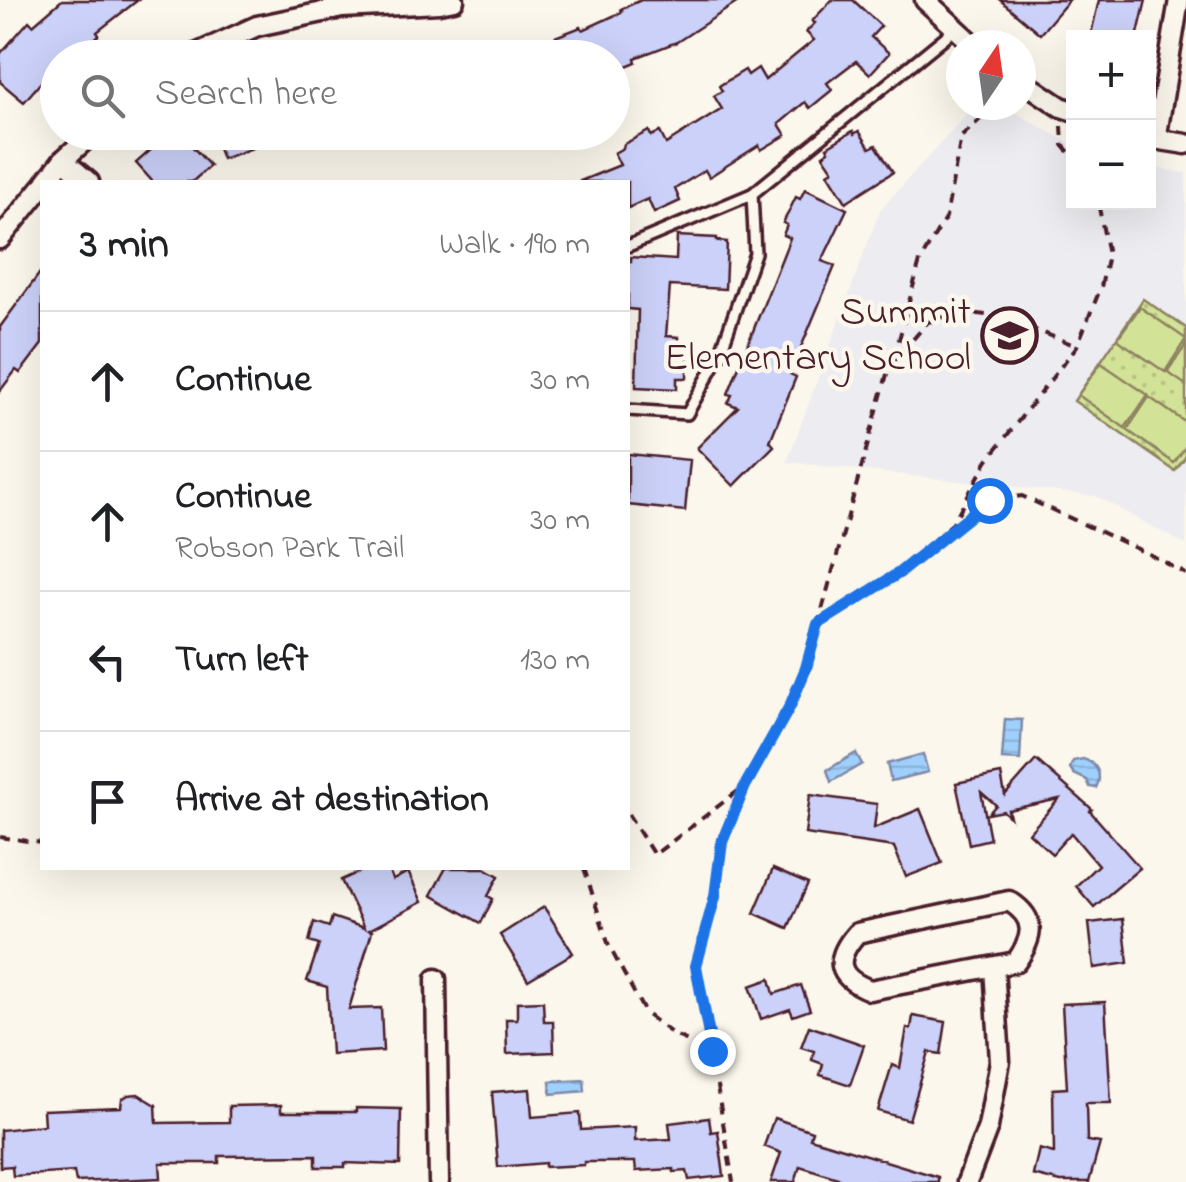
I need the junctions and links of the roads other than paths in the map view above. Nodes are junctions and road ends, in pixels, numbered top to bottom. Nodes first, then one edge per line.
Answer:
1 (454, 0) edge
2 (925, 0) edge
3 (1179, 0) edge
4 (955, 29) joint
5 (227, 40) edge
6 (1036, 89) edge
7 (1066, 108) edge
8 (1156, 120) edge
9 (1156, 140) edge
10 (1186, 144) edge
11 (74, 150) edge
12 (63, 160) junction
13 (48, 180) edge
14 (86, 180) edge
15 (40, 190) edge
16 (752, 194) junction
17 (0, 238) edge
18 (630, 245) edge
19 (630, 410) edge
20 (994, 967) junction
21 (436, 979) dead end
22 (438, 1182) edge
23 (968, 1182) edge

1 - 5 street
2 - 4 street
3 - 8 street
4 - 16 lane
6 - 7 street
9 - 10 street
11 - 12 street
12 - 13 street
12 - 14 street
15 - 17 street
16 - 18 lane
16 - 19 lane
20 - 20 street
20 - 23 street
21 - 22 street

